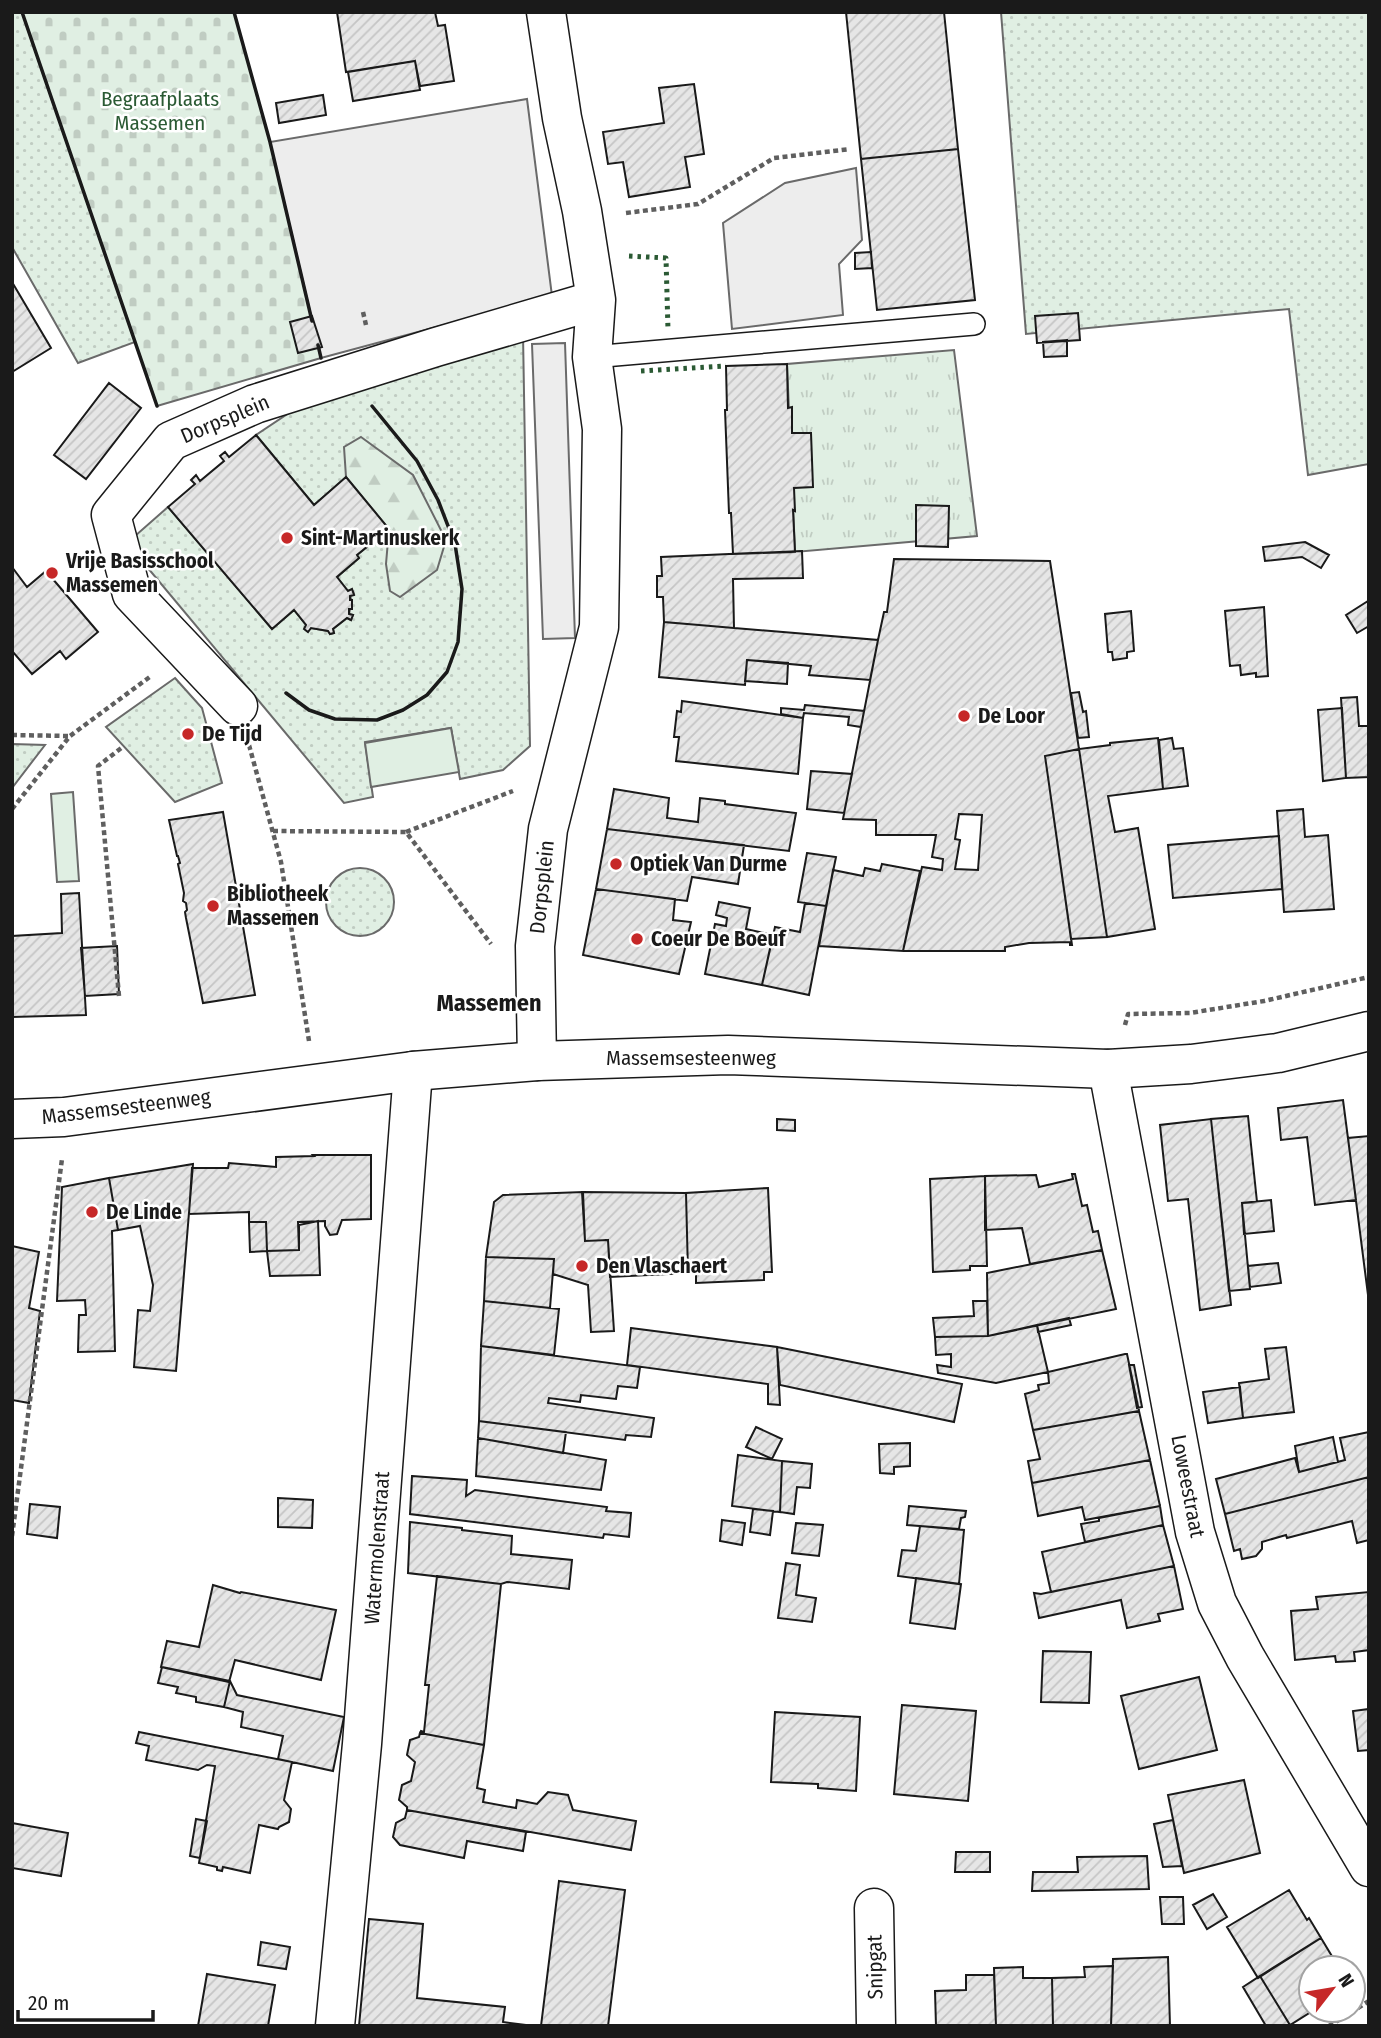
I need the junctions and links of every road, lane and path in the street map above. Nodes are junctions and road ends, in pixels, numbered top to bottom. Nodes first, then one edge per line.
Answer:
1 (547, 12) edge
2 (850, 149) dead end
3 (584, 219) junction
4 (596, 300) junction
5 (974, 324) dead end
6 (592, 357) junction
7 (185, 650) junction
8 (238, 706) joint
9 (12, 735) edge
10 (70, 736) junction
11 (124, 746) dead end
12 (564, 768) junction
13 (12, 809) edge
14 (273, 831) junction
15 (406, 832) junction
16 (496, 950) dead end
17 (1369, 977) edge
18 (119, 996) dead end
19 (1369, 1031) edge
20 (537, 1060) junction
21 (1108, 1069) junction
22 (413, 1071) junction
23 (315, 1083) junction
24 (64, 1116) junction
25 (12, 1119) edge
26 (12, 1536) edge
27 (1369, 1867) edge
28 (874, 1908) dead end
29 (1369, 2001) edge
30 (335, 2026) edge
31 (876, 2026) edge
32 (1329, 2026) edge

1 - 3 street, Dorpsplein
2 - 3 path
3 - 4 street, Dorpsplein
4 - 6 street, Dorpsplein
4 - 7 street, Dorpsplein
5 - 6 lane
6 - 12 street, Dorpsplein
7 - 8 street, Dorpsplein
7 - 10 path
8 - 14 path
9 - 10 path
10 - 13 path
11 - 18 path
12 - 15 path
12 - 20 street, Dorpsplein
14 - 15 path
14 - 23 path
15 - 16 path
17 - 21 path
19 - 21 street, Massemsesteenweg
20 - 21 street, Massemsesteenweg
20 - 22 street, Massemsesteenweg
21 - 27 street, Loweestraat
22 - 23 street, Massemsesteenweg
22 - 30 street, Watermolenstraat
23 - 24 street, Massemsesteenweg
24 - 25 street, Massemsesteenweg
24 - 26 path
28 - 31 street, Snipgat
29 - 32 path

